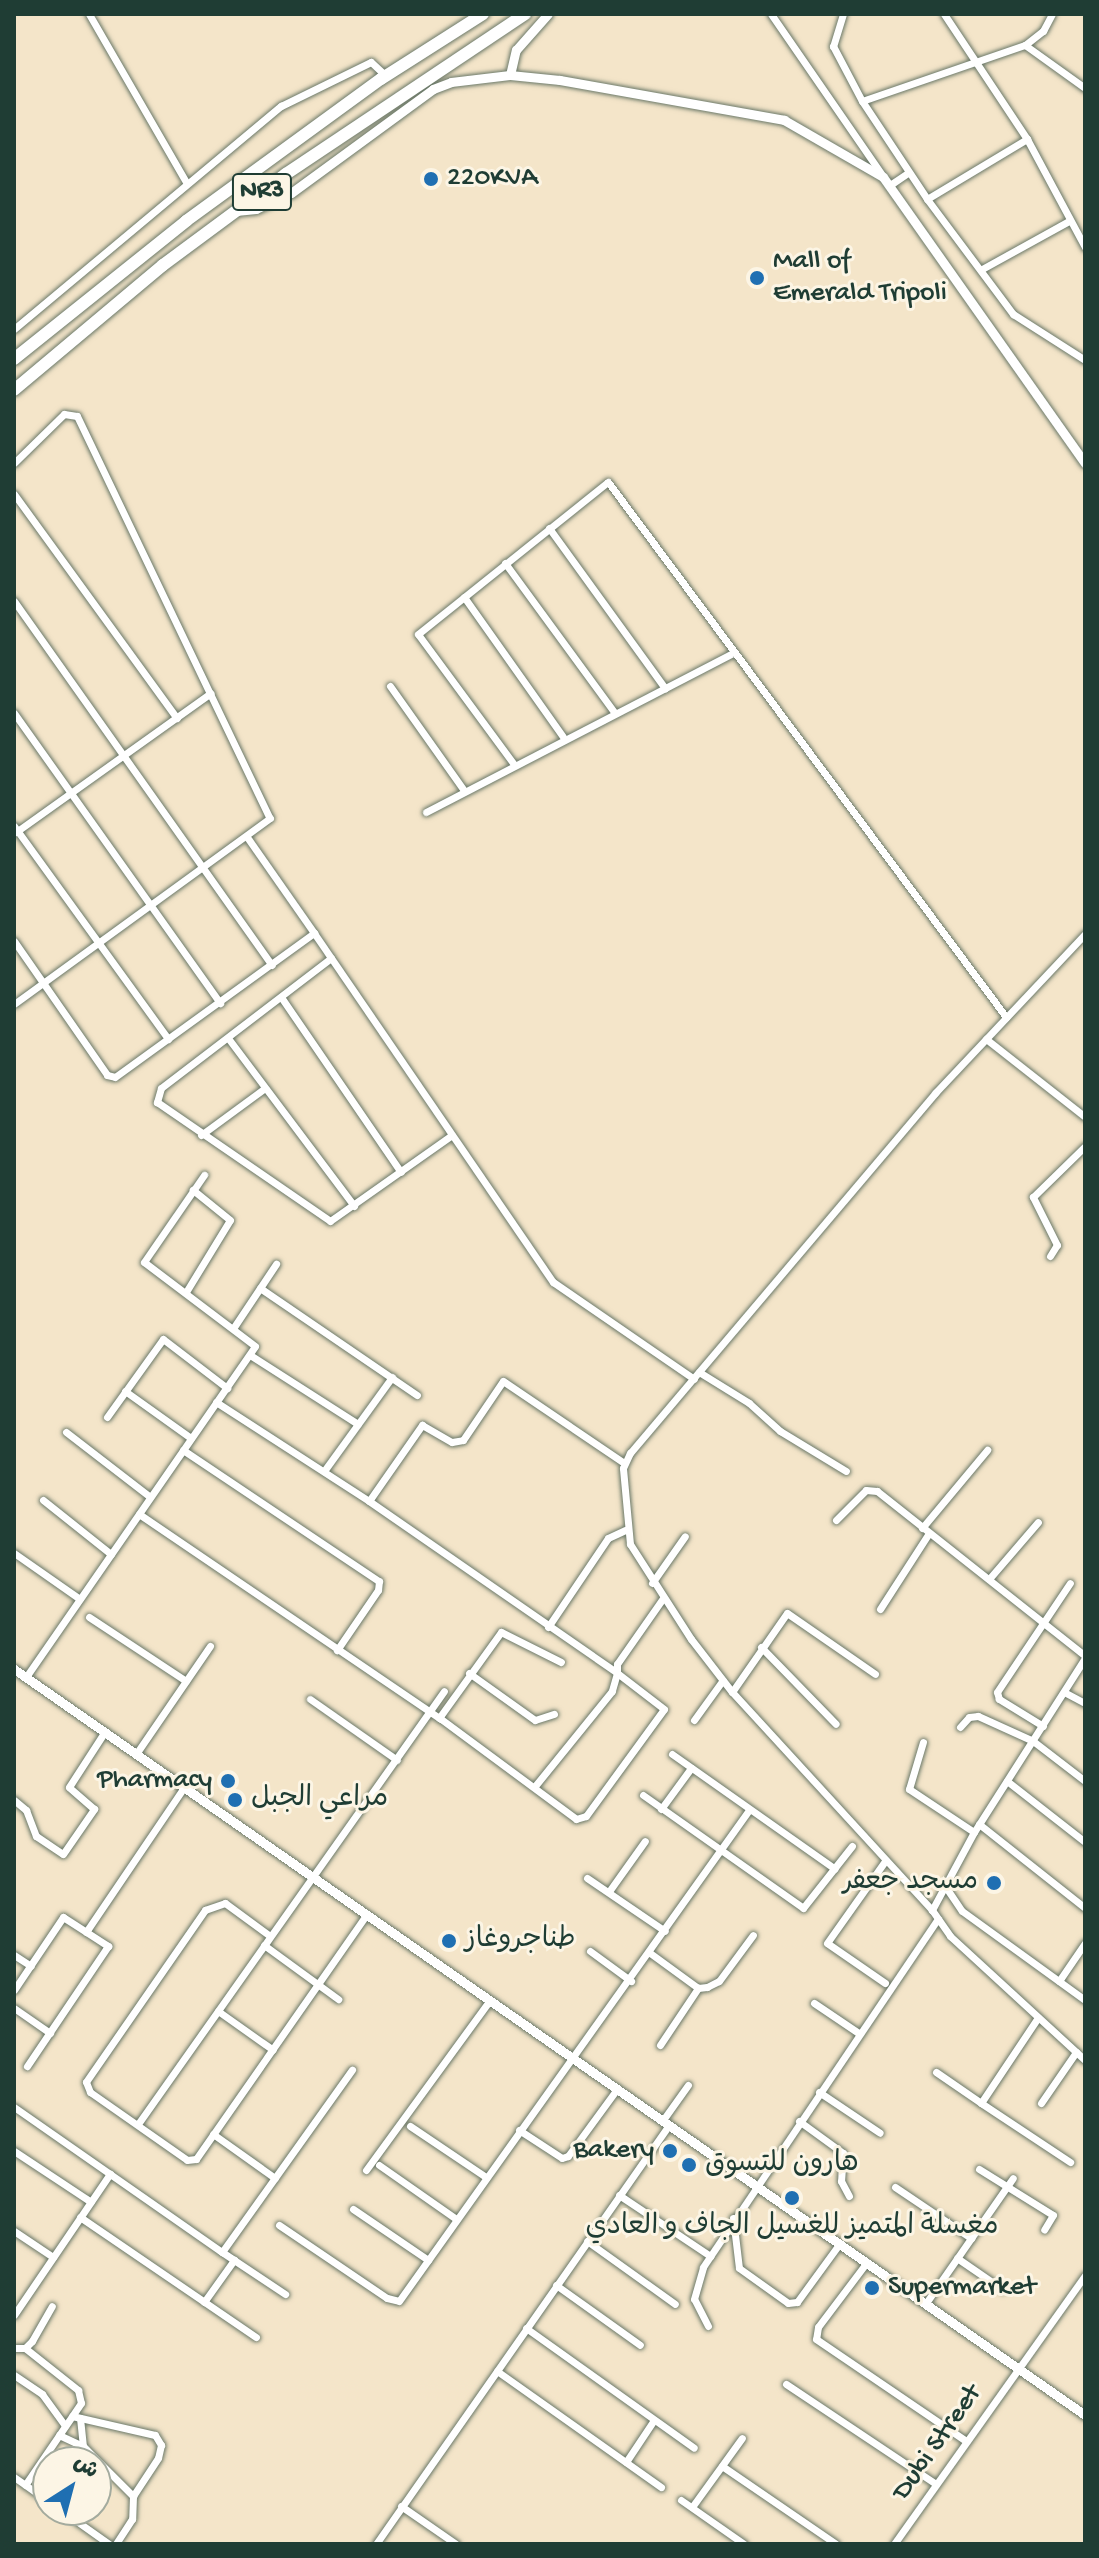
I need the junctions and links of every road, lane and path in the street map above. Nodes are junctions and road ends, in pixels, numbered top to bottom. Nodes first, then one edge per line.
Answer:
1 (89, 14) edge
2 (483, 14) edge
3 (525, 14) edge
4 (548, 14) edge
5 (771, 14) edge
6 (843, 14) edge
7 (944, 14) edge
8 (1052, 14) edge
9 (1025, 45) junction
10 (975, 61) junction
11 (510, 75) junction
12 (386, 76) junction
13 (1085, 88) edge
14 (862, 101) junction
15 (1027, 139) junction
16 (908, 173) junction
17 (887, 181) junction
18 (186, 182) junction
19 (927, 199) junction
20 (236, 211) junction
21 (1069, 221) junction
22 (1085, 247) edge
23 (982, 269) junction
24 (14, 329) edge
25 (1084, 357) edge
26 (14, 359) edge
27 (14, 390) edge
28 (14, 463) edge
29 (1085, 463) edge
30 (14, 494) edge
31 (549, 528) junction
32 (505, 563) junction
33 (464, 597) junction
34 (14, 601) edge
35 (731, 654) junction
36 (390, 686) dead end
37 (665, 688) junction
38 (211, 693) junction
39 (614, 712) junction
40 (14, 713) edge
41 (177, 718) junction
42 (563, 737) junction
43 (123, 756) junction
44 (513, 763) junction
45 (463, 789) junction
46 (71, 793) junction
47 (426, 812) dead end
48 (15, 830) edge
49 (247, 837) junction
50 (203, 869) junction
51 (151, 906) junction
52 (314, 933) junction
53 (1085, 934) edge
54 (14, 941) edge
55 (99, 943) junction
56 (331, 958) junction
57 (272, 965) junction
58 (43, 983) junction
59 (281, 997) junction
60 (220, 1003) junction
61 (14, 1004) edge
62 (1006, 1017) junction
63 (228, 1038) junction
64 (168, 1039) junction
65 (986, 1039) junction
66 (265, 1088) junction
67 (1085, 1117) edge
68 (201, 1135) junction
69 (452, 1135) junction
70 (1085, 1146) edge
71 (401, 1172) junction
72 (204, 1175) dead end
73 (193, 1190) junction
74 (354, 1206) junction
75 (1050, 1256) dead end
76 (276, 1264) dead end
77 (260, 1288) junction
78 (186, 1292) junction
79 (234, 1327) junction
80 (250, 1355) junction
81 (697, 1375) junction
82 (392, 1377) junction
83 (227, 1388) junction
84 (125, 1391) junction
85 (417, 1395) dead end
86 (216, 1402) junction
87 (107, 1417) dead end
88 (358, 1424) junction
89 (66, 1432) dead end
90 (191, 1438) junction
91 (183, 1450) junction
92 (987, 1450) dead end
93 (624, 1463) junction
94 (324, 1471) junction
95 (846, 1471) dead end
96 (150, 1497) junction
97 (43, 1500) dead end
98 (369, 1501) junction
99 (139, 1514) junction
100 (836, 1520) dead end
101 (1038, 1522) dead end
102 (625, 1530) junction
103 (926, 1530) junction
104 (685, 1536) dead end
105 (14, 1553) edge
106 (111, 1554) junction
107 (989, 1579) junction
108 (652, 1583) junction
109 (1070, 1583) dead end
110 (663, 1598) junction
111 (80, 1599) junction
112 (880, 1609) dead end
113 (89, 1617) dead end
114 (1042, 1621) junction
115 (548, 1627) junction
116 (210, 1646) dead end
117 (761, 1647) junction
118 (337, 1650) junction
119 (1085, 1657) edge
120 (561, 1662) dead end
121 (14, 1669) edge
122 (469, 1673) junction
123 (617, 1673) junction
124 (875, 1674) dead end
125 (26, 1677) junction
126 (723, 1680) junction
127 (186, 1681) junction
128 (444, 1691) dead end
129 (732, 1692) junction
130 (1064, 1692) junction
131 (310, 1699) dead end
132 (1085, 1703) edge
133 (430, 1712) junction
134 (554, 1714) dead end
135 (439, 1718) junction
136 (694, 1720) dead end
137 (836, 1724) dead end
138 (1043, 1726) junction
139 (960, 1727) dead end
140 (104, 1733) junction
141 (1033, 1741) junction
142 (923, 1742) dead end
143 (136, 1754) junction
144 (672, 1754) dead end
145 (397, 1760) junction
146 (691, 1768) junction
147 (1007, 1781) junction
148 (1085, 1781) edge
149 (535, 1786) junction
150 (184, 1787) junction
151 (643, 1795) dead end
152 (14, 1800) edge
153 (661, 1809) junction
154 (749, 1810) junction
155 (979, 1824) junction
156 (974, 1832) junction
157 (645, 1841) dead end
158 (1085, 1842) edge
159 (852, 1846) dead end
160 (720, 1853) junction
161 (885, 1861) junction
162 (835, 1869) junction
163 (315, 1877) junction
164 (587, 1878) dead end
165 (945, 1886) junction
166 (610, 1890) junction
167 (1085, 1908) edge
168 (932, 1910) junction
169 (367, 1914) junction
170 (938, 1919) junction
171 (665, 1931) junction
172 (86, 1932) junction
173 (753, 1935) dead end
174 (270, 1936) junction
175 (1085, 1943) edge
176 (264, 1945) junction
177 (590, 1951) dead end
178 (650, 1953) junction
179 (14, 1955) edge
180 (31, 1966) junction
181 (631, 1981) junction
182 (1059, 1981) junction
183 (885, 1983) dead end
184 (318, 1984) junction
185 (698, 1988) junction
186 (14, 1990) edge
187 (338, 1999) dead end
188 (490, 2000) junction
189 (1085, 2000) edge
190 (814, 2003) dead end
191 (14, 2008) edge
192 (218, 2011) junction
193 (1037, 2019) junction
194 (50, 2033) junction
195 (860, 2034) junction
196 (660, 2045) dead end
197 (273, 2050) junction
198 (1076, 2052) junction
199 (575, 2057) junction
200 (1085, 2060) edge
201 (27, 2066) dead end
202 (352, 2070) dead end
203 (936, 2072) dead end
204 (688, 2085) dead end
205 (617, 2089) junction
206 (819, 2092) junction
207 (981, 2103) junction
208 (1041, 2103) dead end
209 (14, 2107) edge
210 (799, 2121) junction
211 (666, 2122) junction
212 (138, 2124) junction
213 (410, 2126) dead end
214 (519, 2130) junction
215 (880, 2133) dead end
216 (213, 2134) junction
217 (14, 2151) edge
218 (1070, 2162) dead end
219 (379, 2165) dead end
220 (979, 2169) dead end
221 (366, 2170) dead end
222 (110, 2174) junction
223 (486, 2177) junction
224 (275, 2178) junction
225 (1013, 2178) dead end
226 (756, 2185) junction
227 (1008, 2186) junction
228 (895, 2187) dead end
229 (619, 2195) junction
230 (849, 2196) dead end
231 (91, 2202) junction
232 (353, 2209) dead end
233 (80, 2217) junction
234 (733, 2218) junction
235 (456, 2219) junction
236 (279, 2225) dead end
237 (1044, 2230) dead end
238 (14, 2231) edge
239 (971, 2238) junction
240 (587, 2241) junction
241 (840, 2243) junction
242 (222, 2252) junction
243 (710, 2256) junction
244 (53, 2257) junction
245 (957, 2258) junction
246 (234, 2260) junction
247 (428, 2260) junction
248 (867, 2262) junction
249 (1085, 2275) edge
250 (556, 2285) junction
251 (1002, 2289) dead end
252 (285, 2294) dead end
253 (204, 2302) junction
254 (926, 2303) junction
255 (675, 2304) dead end
256 (52, 2306) dead end
257 (14, 2315) edge
258 (708, 2326) dead end
259 (526, 2328) junction
260 (256, 2337) dead end
261 (640, 2345) dead end
262 (14, 2348) edge
263 (25, 2348) junction
264 (1018, 2366) junction
265 (497, 2371) junction
266 (14, 2375) edge
267 (786, 2384) dead end
268 (55, 2409) junction
269 (1085, 2415) edge
270 (75, 2416) junction
271 (654, 2420) junction
272 (65, 2426) junction
273 (59, 2435) junction
274 (742, 2438) dead end
275 (966, 2441) junction
276 (83, 2446) joint
277 (694, 2448) dead end
278 (626, 2462) junction
279 (722, 2466) junction
280 (112, 2475) edge
281 (14, 2477) edge
282 (936, 2484) junction
283 (25, 2485) junction
284 (661, 2487) dead end
285 (32, 2490) edge
286 (133, 2496) junction
287 (681, 2500) dead end
288 (401, 2506) junction
289 (692, 2507) junction
290 (84, 2526) edge
291 (109, 2544) edge
292 (116, 2544) edge
293 (376, 2544) edge
294 (456, 2544) edge
295 (744, 2544) edge
296 (836, 2544) edge
297 (894, 2544) edge

1 - 18 street
2 - 12 highway, NR3
3 - 20 highway, NR3
4 - 11 street
5 - 17 street
6 - 14 street
7 - 10 street
8 - 9 street
9 - 10 street
9 - 13 street
10 - 14 street
10 - 15 street
11 - 17 street
11 - 20 street
12 - 18 street
12 - 26 highway, NR3
14 - 16 street
15 - 19 street
15 - 21 street
16 - 17 street
16 - 19 street
17 - 29 street
18 - 24 street
19 - 23 street
20 - 27 highway, NR3
21 - 22 street
21 - 23 street
23 - 25 street
28 - 38 street
30 - 41 street
31 - 32 street
31 - 35 street
31 - 37 street
32 - 33 street
32 - 39 street
33 - 42 street
33 - 44 street
34 - 43 street
35 - 37 street
35 - 62 street
36 - 45 street
37 - 39 street
38 - 41 street
38 - 49 street
39 - 42 street
40 - 46 street
41 - 43 street
42 - 44 street
43 - 46 street
43 - 50 street
44 - 45 street
45 - 47 street
46 - 48 street
46 - 51 street
48 - 55 street
49 - 50 street
49 - 52 street
50 - 51 street
50 - 57 street
51 - 55 street
51 - 60 street
52 - 56 street
52 - 57 street
53 - 62 street
54 - 58 street
55 - 58 street
55 - 64 street
56 - 59 street
56 - 69 street
57 - 60 street
58 - 61 street
58 - 64 street
59 - 63 street
59 - 71 street
60 - 64 street
62 - 65 street
63 - 66 street
63 - 68 street
65 - 67 street
65 - 81 street
66 - 68 street
66 - 74 street
68 - 74 street
69 - 71 street
69 - 81 street
70 - 75 street
71 - 74 street
72 - 73 street
73 - 78 street
73 - 78 street
76 - 77 street
77 - 79 street
77 - 82 street
78 - 79 street
79 - 80 street
80 - 83 street
80 - 88 street
81 - 93 street
81 - 95 street
82 - 85 street
82 - 88 street
83 - 84 street
83 - 86 street
84 - 87 street
84 - 90 street
86 - 90 street
86 - 94 street
88 - 94 street
89 - 96 street
90 - 91 street
91 - 96 street
91 - 118 street
92 - 103 street
93 - 98 street
93 - 102 street
94 - 98 street
96 - 99 street
97 - 106 street
98 - 115 street
99 - 106 street
99 - 118 street
100 - 103 street
101 - 107 street
102 - 108 street
102 - 115 street
103 - 107 street
103 - 112 street
104 - 108 street
105 - 111 street
106 - 111 street
107 - 114 street
108 - 110 street
109 - 114 street
110 - 123 street
110 - 126 street
111 - 125 street
113 - 127 street
114 - 119 street
114 - 138 street
115 - 123 street
116 - 127 street
117 - 124 street
117 - 129 street
117 - 137 street
118 - 133 street
119 - 130 street
120 - 122 street
121 - 125 street
122 - 134 street
122 - 135 street
123 - 149 street
123 - 149 street
125 - 140 street
126 - 129 street
126 - 136 street
127 - 143 street
128 - 133 street
129 - 161 street
130 - 132 street
130 - 138 street
131 - 145 street
133 - 135 street
133 - 145 street
135 - 149 street
138 - 141 street
139 - 141 street
140 - 143 street
140 - 152 street
141 - 147 street
141 - 148 street
142 - 156 street
143 - 150 street
144 - 146 street
145 - 163 street
146 - 153 street
146 - 154 street
147 - 155 street
147 - 158 street
150 - 163 street
150 - 172 street
151 - 153 street
153 - 160 street
154 - 160 street
154 - 162 street
155 - 156 street
155 - 167 street
156 - 165 street
157 - 166 street
159 - 162 street
160 - 162 street
160 - 171 street
161 - 168 street
161 - 183 street
163 - 169 street
163 - 174 street
164 - 166 street
165 - 168 street
165 - 182 street
166 - 171 street
168 - 170 street
169 - 184 street
169 - 188 street
170 - 193 street
170 - 195 street
171 - 178 street
172 - 180 street
172 - 194 street
173 - 185 street
174 - 176 street
174 - 212 street
175 - 182 street
176 - 184 street
176 - 192 street
177 - 181 street
178 - 181 street
178 - 185 street
179 - 180 street
180 - 186 street
181 - 199 street
182 - 189 street
184 - 187 street
184 - 197 street
185 - 196 street
188 - 199 street
188 - 221 street
190 - 195 street
191 - 194 street
192 - 197 street
192 - 212 street
193 - 198 street
193 - 207 street
194 - 201 street
195 - 206 street
197 - 216 street
198 - 200 street
198 - 208 street
199 - 205 street
199 - 214 street
202 - 224 street
203 - 207 street
204 - 211 street
205 - 211 street
205 - 214 street
206 - 210 street
206 - 215 street
207 - 218 street
209 - 222 street
210 - 226 street
210 - 230 street
211 - 226 street
211 - 229 street
212 - 216 street
213 - 223 street
214 - 223 street
216 - 224 street
217 - 231 street
219 - 235 street
220 - 227 street
222 - 231 street
222 - 242 street
223 - 235 street
224 - 242 street
225 - 227 street
226 - 234 street
226 - 241 street
227 - 237 street
227 - 239 street
228 - 239 street
229 - 240 street
229 - 243 street
231 - 233 street
232 - 247 street
233 - 244 street
233 - 253 street
234 - 241 street
234 - 243 street
235 - 247 street
236 - 247 street
238 - 244 street
239 - 245 street
240 - 250 street
240 - 255 street
241 - 248 street
242 - 246 street
243 - 258 street
244 - 257 street
245 - 251 street
245 - 254 street
246 - 252 street
246 - 253 street
248 - 254 street
248 - 275 street
249 - 264 street, Dubi Street
250 - 259 street
250 - 261 street
253 - 260 street
254 - 264 street
256 - 263 street
259 - 265 street
259 - 271 street
262 - 263 street
263 - 270 street
264 - 269 street
264 - 275 street, Dubi Street
265 - 278 street
265 - 288 street
266 - 268 street
267 - 282 street
268 - 270 street
268 - 272 street
270 - 272 street
270 - 276 street
270 - 286 street
271 - 277 street
271 - 278 street
272 - 273 street
273 - 276 street
273 - 283 street
274 - 279 street
275 - 282 street, Dubi Street
278 - 284 street
279 - 289 street
279 - 296 street
280 - 286 street
281 - 283 street
282 - 297 street, Dubi Street
283 - 285 street
286 - 292 street
287 - 289 street
288 - 293 street
288 - 294 street
289 - 295 street
290 - 291 street

